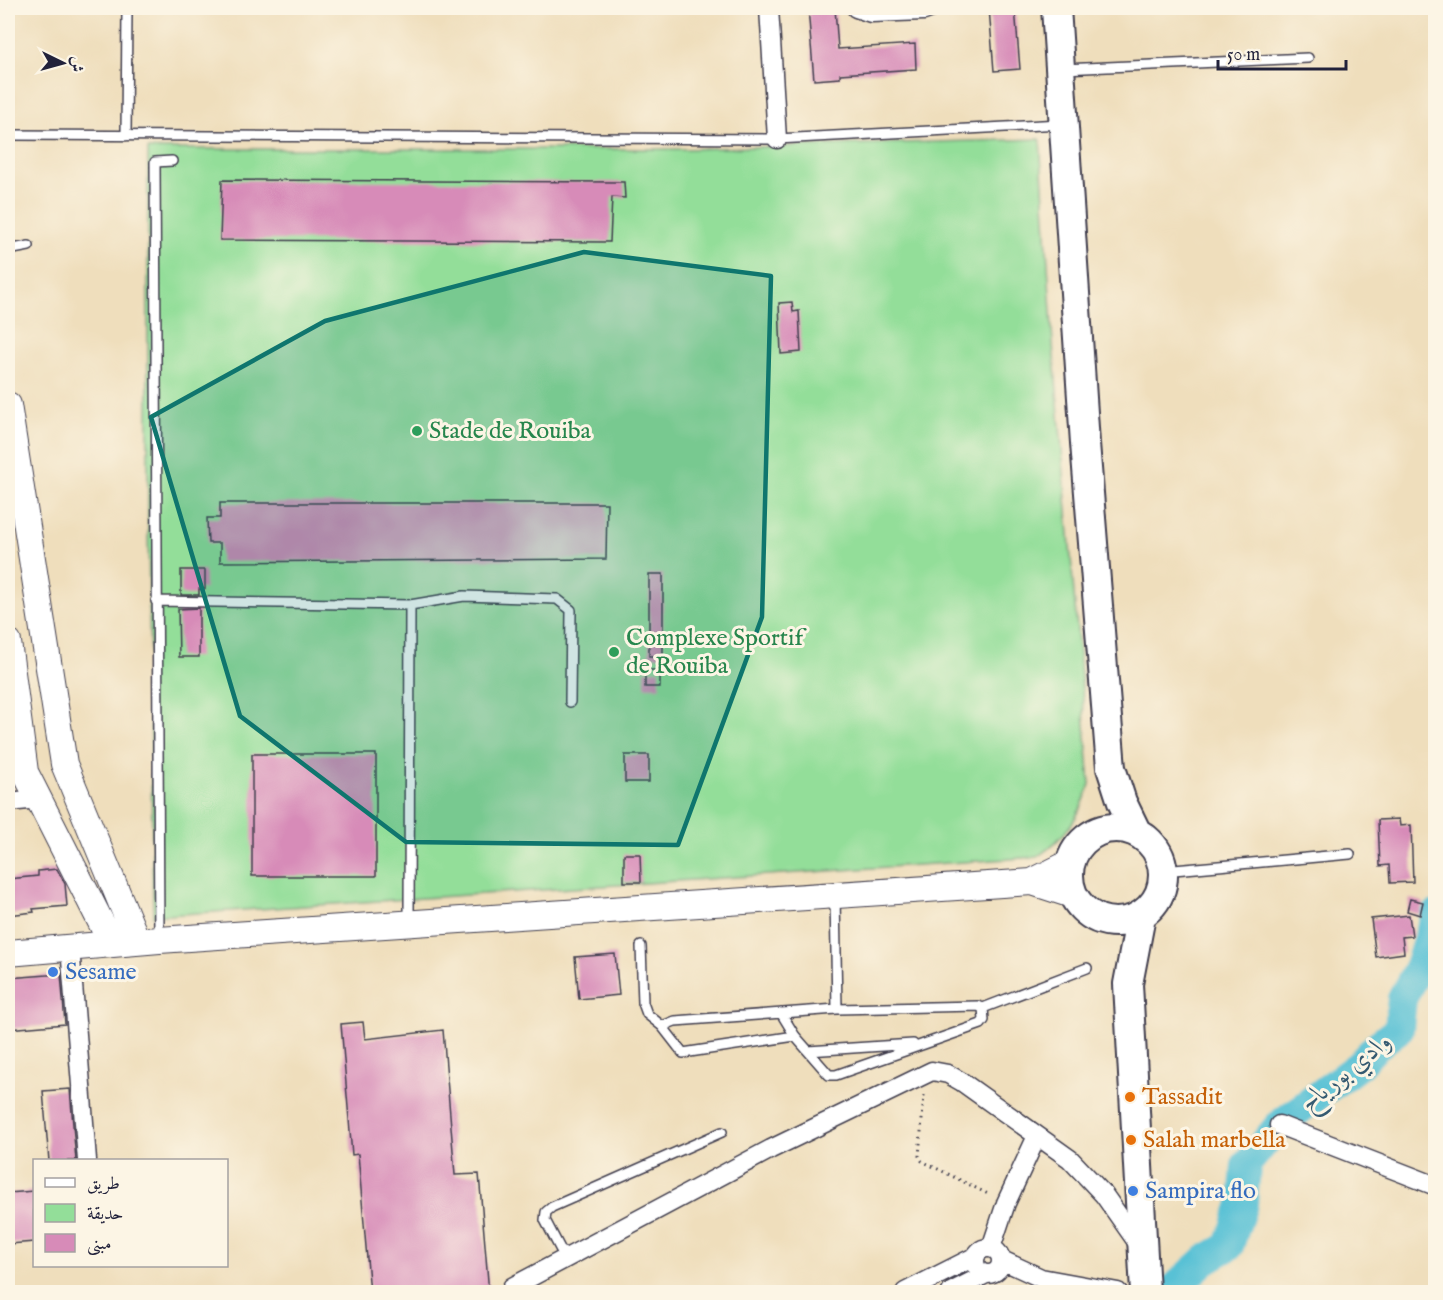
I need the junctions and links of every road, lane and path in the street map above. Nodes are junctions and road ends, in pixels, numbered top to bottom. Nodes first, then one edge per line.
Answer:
1 (127, 8) edge
2 (769, 8) edge
3 (856, 8) edge
4 (1056, 8) edge
5 (925, 9) edge
6 (1308, 57) dead end
7 (1060, 69) junction
8 (1064, 124) junction
9 (8, 135) edge
10 (126, 136) junction
11 (777, 139) junction
12 (172, 161) dead end
13 (29, 246) dead end
14 (8, 250) edge
15 (8, 405) edge
16 (156, 601) junction
17 (410, 604) junction
18 (8, 642) edge
19 (570, 702) dead end
20 (1111, 768) junction
21 (39, 799) junction
22 (8, 802) edge
23 (1137, 833) junction
24 (1090, 836) junction
25 (1350, 854) dead end
26 (1070, 863) junction
27 (1163, 871) junction
28 (1032, 882) junction
29 (1072, 895) junction
30 (835, 896) junction
31 (1141, 916) junction
32 (1101, 920) junction
33 (409, 925) junction
34 (148, 940) junction
35 (112, 944) junction
36 (641, 946) dead end
37 (70, 947) junction
38 (8, 953) edge
39 (1087, 968) dead end
40 (1128, 984) junction
41 (983, 1008) junction
42 (837, 1010) junction
43 (781, 1013) junction
44 (662, 1026) junction
45 (795, 1036) junction
46 (926, 1044) junction
47 (808, 1051) junction
48 (926, 1074) junction
49 (1279, 1125) dead end
50 (722, 1132) dead end
51 (1037, 1136) junction
52 (87, 1159) edge
53 (1436, 1186) edge
54 (1006, 1203) junction
55 (1142, 1249) junction
56 (989, 1255) junction
57 (565, 1258) junction
58 (513, 1291) edge
59 (905, 1293) edge
60 (951, 1293) edge
61 (1118, 1293) edge
62 (1145, 1293) edge

1 - 10 lane
2 - 11 street
3 - 5 street
4 - 7 main road
6 - 7 lane
7 - 8 main road
8 - 11 lane
8 - 20 main road
9 - 10 lane
10 - 11 lane
12 - 16 lane
13 - 14 lane
15 - 34 street
16 - 17 lane
16 - 34 lane
17 - 19 lane
17 - 33 lane
18 - 21 street
20 - 23 main road
20 - 24 main road
21 - 22 street
21 - 35 street
23 - 24 main road
23 - 27 main road
24 - 26 main road
25 - 27 lane
26 - 28 street
26 - 29 main road
27 - 31 main road
28 - 29 street
28 - 30 street
29 - 32 main road
30 - 33 street
30 - 42 lane
31 - 32 main road
31 - 40 main road
32 - 40 main road
33 - 34 street
34 - 35 street
35 - 37 street
36 - 44 lane
37 - 38 street
37 - 52 street
39 - 41 lane
40 - 55 main road
41 - 42 lane
41 - 46 lane
42 - 43 lane
43 - 44 lane
43 - 45 lane
44 - 45 lane
45 - 47 lane
46 - 47 lane
46 - 47 lane
48 - 51 street
48 - 54 path
48 - 57 street
49 - 53 street
50 - 57 lane
51 - 54 street
51 - 55 street
54 - 56 street
55 - 62 main road
56 - 59 street
56 - 60 street
56 - 61 street
57 - 58 street

